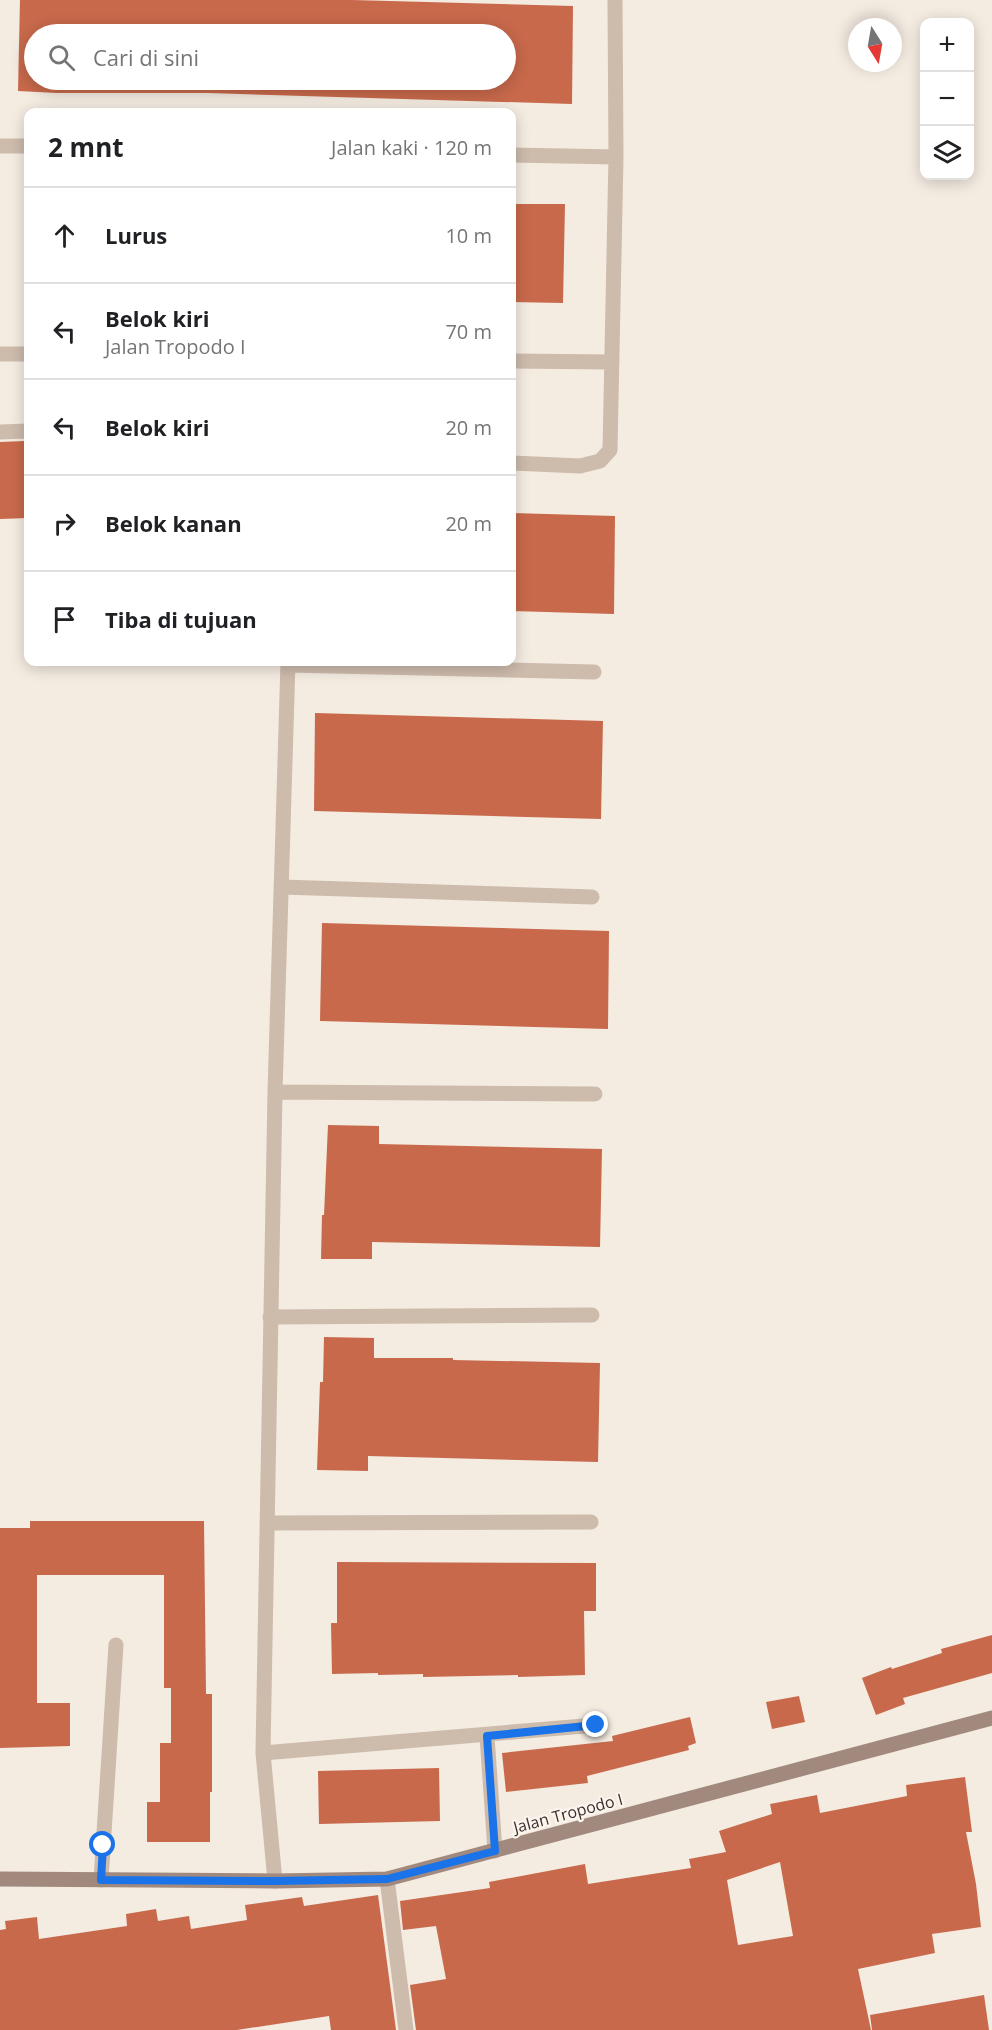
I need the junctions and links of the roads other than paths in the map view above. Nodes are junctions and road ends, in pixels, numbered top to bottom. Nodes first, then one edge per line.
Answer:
1 (615, 0) edge
2 (0, 146) edge
3 (24, 146) edge
4 (516, 155) edge
5 (616, 157) junction
6 (0, 354) edge
7 (24, 354) edge
8 (516, 361) edge
9 (612, 362) junction
10 (24, 431) edge
11 (0, 432) edge
12 (516, 464) edge
13 (288, 666) edge
14 (390, 666) edge
15 (594, 672) dead end
16 (281, 887) junction
17 (592, 897) dead end
18 (275, 1092) junction
19 (595, 1094) dead end
20 (592, 1315) dead end
21 (270, 1317) junction
22 (591, 1522) dead end
23 (267, 1523) junction
24 (116, 1645) dead end
25 (992, 1718) edge
26 (596, 1725) dead end
27 (487, 1736) junction
28 (263, 1753) junction
29 (495, 1851) junction
30 (0, 1879) edge
31 (387, 1879) junction
32 (101, 1880) junction
33 (275, 1881) junction
34 (406, 2030) edge

1 - 5 street
2 - 3 street
4 - 5 street
5 - 9 street
6 - 7 street
8 - 9 street
9 - 12 street
10 - 11 street
13 - 16 street
14 - 15 street
16 - 17 street
16 - 18 street
18 - 19 street
18 - 21 street
20 - 21 street
21 - 23 street
22 - 23 street
23 - 28 street
24 - 32 street
25 - 29 street, Jalan Tropodo I
26 - 27 street
27 - 28 street
27 - 29 street
28 - 33 street
29 - 31 street, Jalan Tropodo I
30 - 32 street, Jalan Tropodo I
31 - 33 street, Jalan Tropodo I
31 - 34 street
32 - 33 street, Jalan Tropodo I

